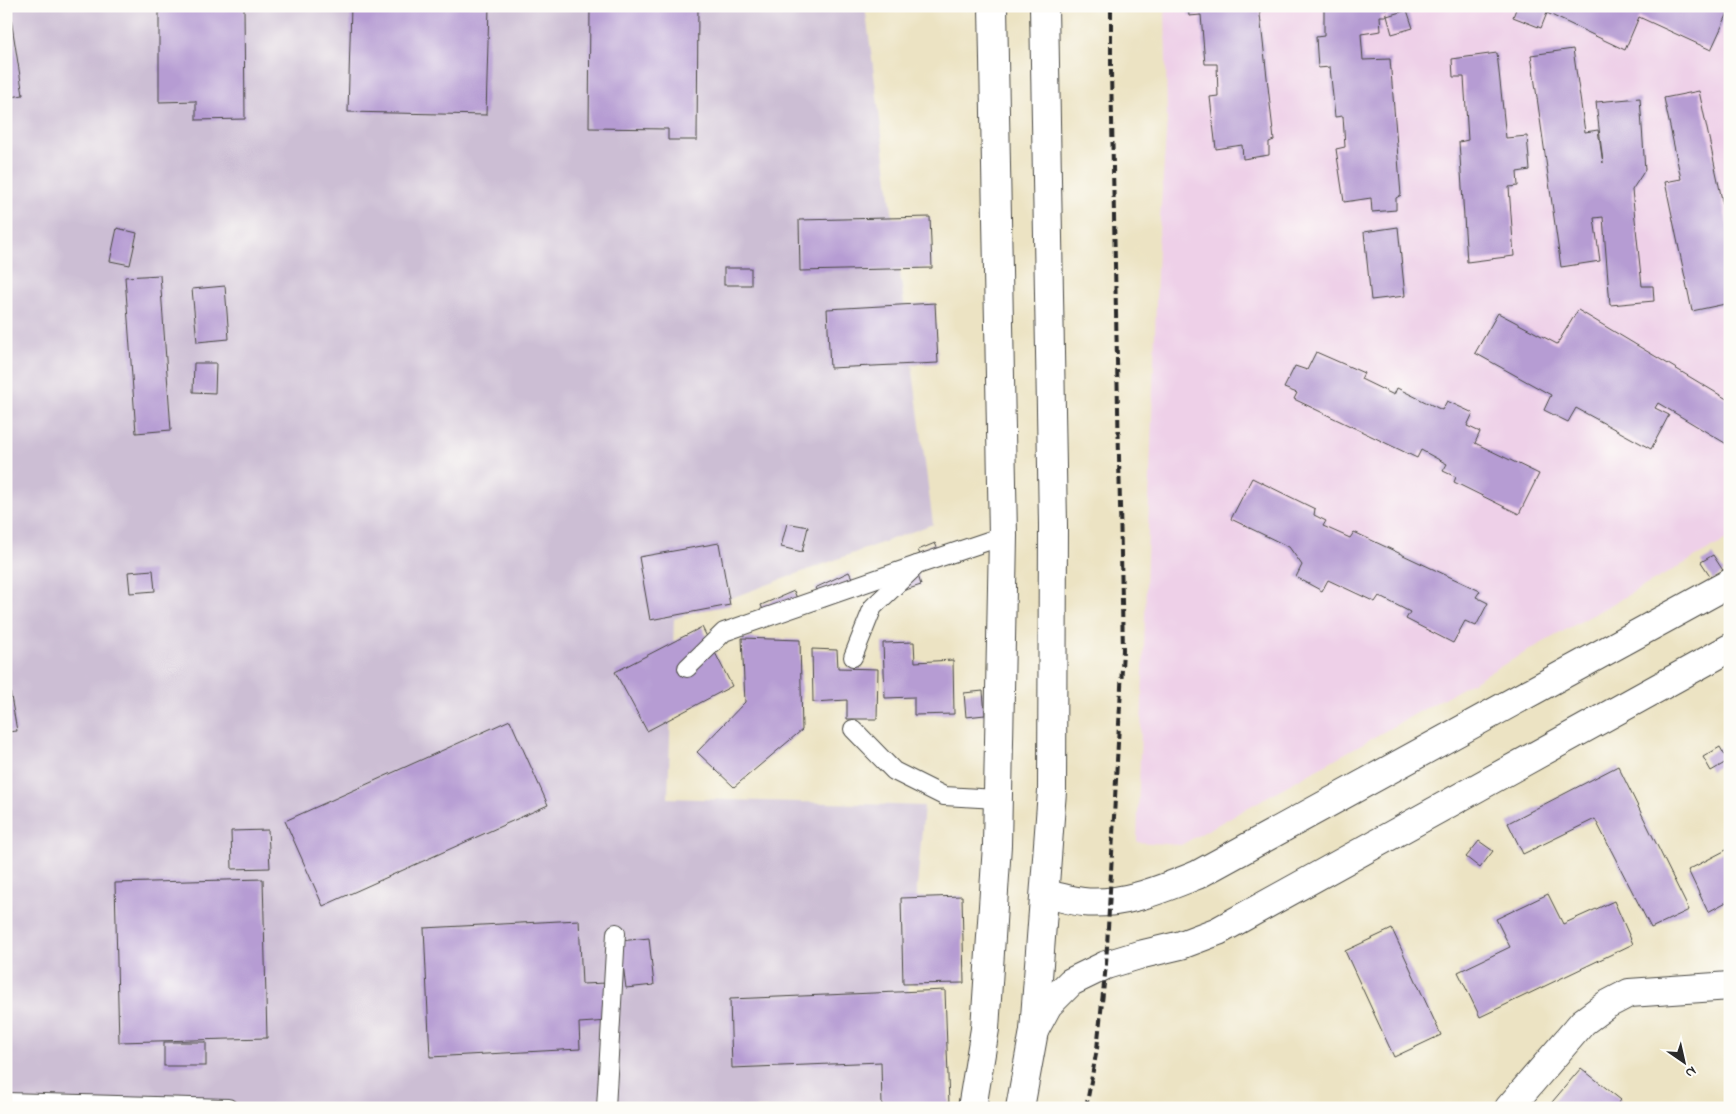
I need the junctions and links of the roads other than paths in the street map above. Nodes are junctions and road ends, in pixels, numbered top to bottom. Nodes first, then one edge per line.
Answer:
1 (993, 6) edge
2 (1044, 6) edge
3 (1003, 536) junction
4 (917, 565) junction
5 (1730, 583) edge
6 (1730, 648) edge
7 (853, 657) dead end
8 (687, 668) dead end
9 (853, 729) dead end
10 (997, 799) junction
11 (1045, 894) junction
12 (616, 933) dead end
13 (1730, 986) edge
14 (1034, 1031) junction
15 (6, 1102) edge
16 (228, 1108) edge
17 (606, 1108) edge
18 (972, 1108) edge
19 (1020, 1108) edge
20 (1509, 1108) edge

1 - 3 main road
2 - 11 main road
3 - 4 lane
3 - 10 main road
4 - 7 lane
4 - 8 lane
5 - 11 main road
6 - 14 main road
9 - 10 lane
10 - 18 main road
11 - 14 main road
12 - 17 lane
13 - 20 main road
14 - 19 main road
15 - 16 lane

